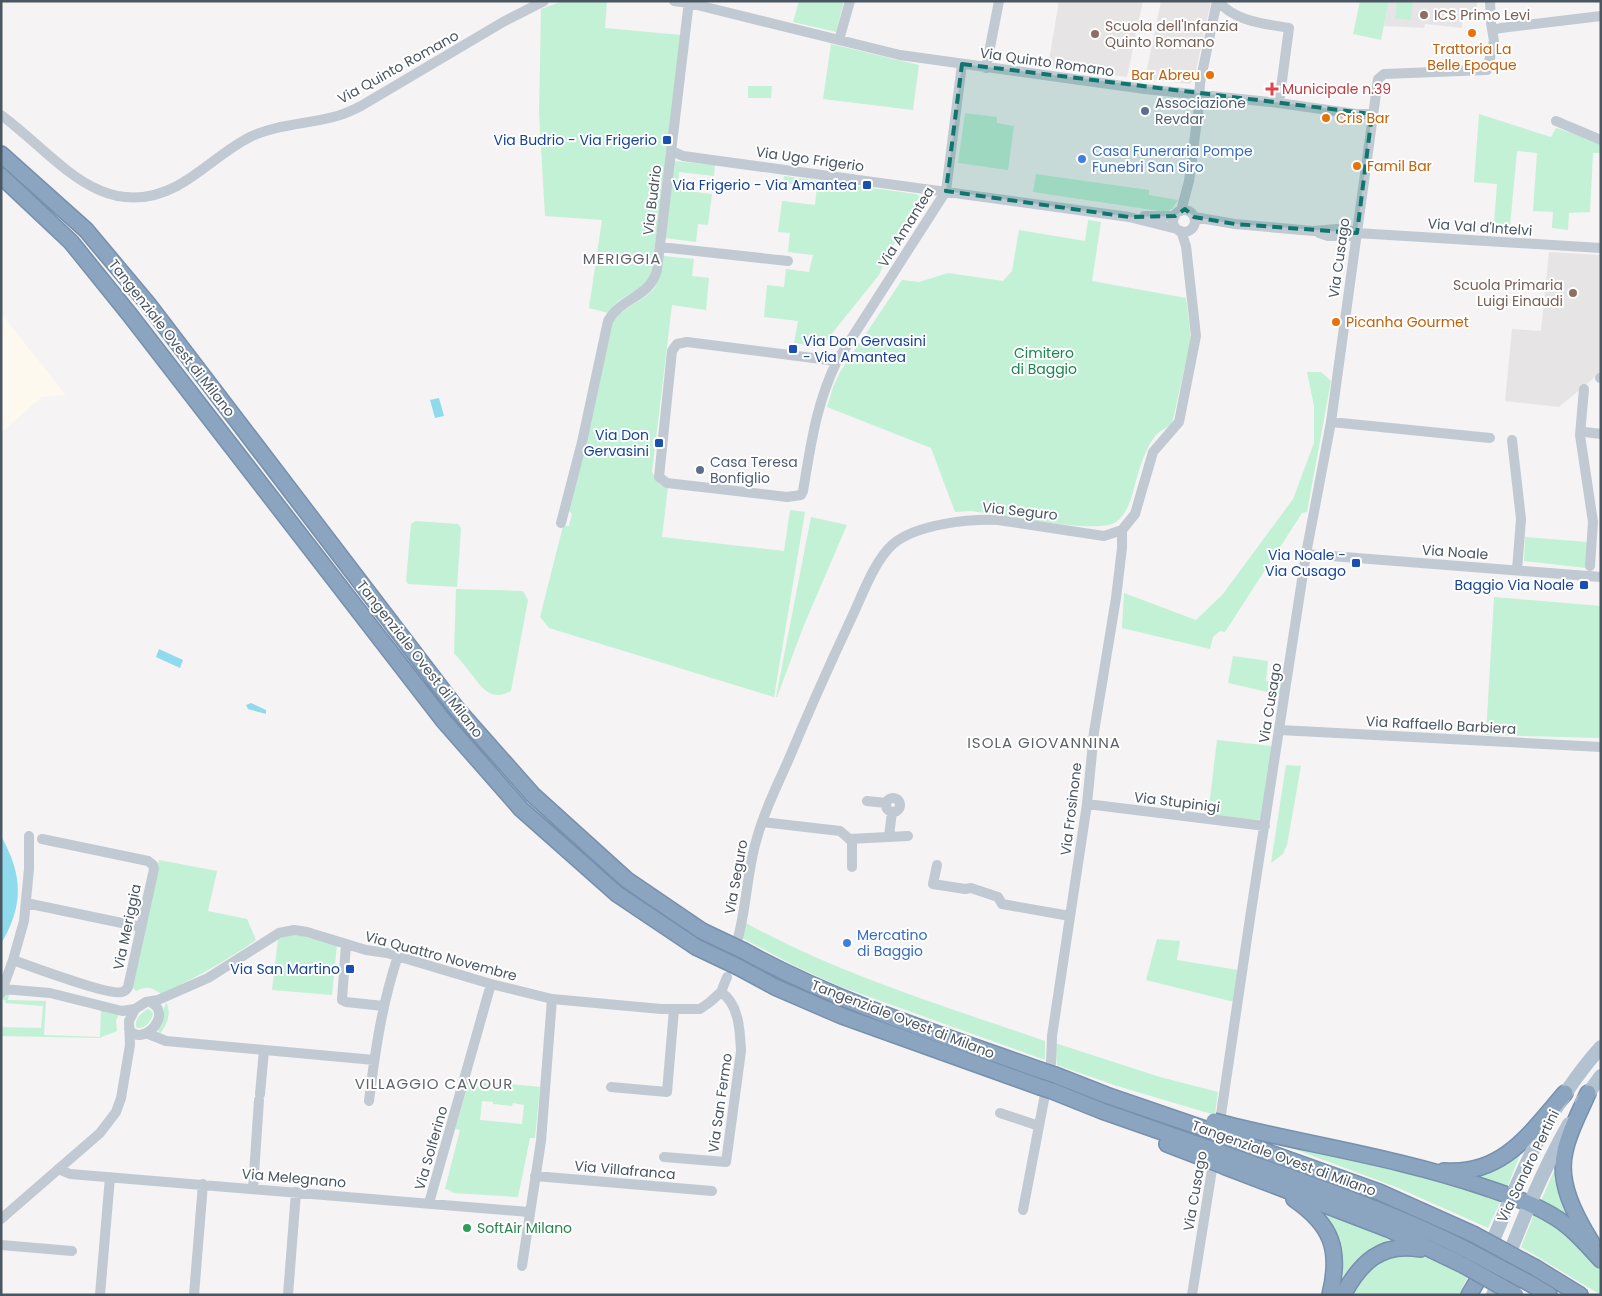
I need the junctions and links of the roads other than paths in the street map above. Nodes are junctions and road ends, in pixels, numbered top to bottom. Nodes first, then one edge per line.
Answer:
1 (544, 1) edge
2 (674, 1) edge
3 (850, 1) edge
4 (999, 1) edge
5 (1490, 1) edge
6 (689, 2) edge
7 (1222, 3) edge
8 (1601, 16) edge
9 (1493, 30) junction
10 (840, 40) junction
11 (962, 64) junction
12 (986, 68) junction
13 (1199, 94) junction
14 (1279, 103) junction
15 (1372, 114) junction
16 (1, 115) edge
17 (1556, 121) dead end
18 (1601, 140) edge
19 (672, 151) junction
20 (1, 154) edge
21 (1, 176) edge
22 (946, 191) junction
23 (1129, 217) junction
24 (1187, 218) junction
25 (1179, 230) junction
26 (1357, 233) junction
27 (1186, 246) junction
28 (660, 247) junction
29 (1601, 248) edge
30 (788, 261) dead end
31 (837, 361) junction
32 (1584, 389) dead end
33 (1331, 422) junction
34 (1601, 434) edge
35 (1580, 435) junction
36 (1490, 438) dead end
37 (1512, 440) dead end
38 (561, 523) dead end
39 (1122, 530) junction
40 (1306, 554) junction
41 (1590, 566) dead end
42 (1517, 570) junction
43 (1601, 576) edge
44 (1280, 730) junction
45 (1601, 747) edge
46 (867, 800) dead end
47 (1087, 804) junction
48 (762, 822) junction
49 (1265, 826) junction
50 (29, 836) dead end
51 (889, 836) junction
52 (908, 836) dead end
53 (42, 839) dead end
54 (849, 839) junction
55 (936, 865) dead end
56 (852, 867) dead end
57 (26, 903) junction
58 (1070, 916) junction
59 (141, 928) junction
60 (346, 944) junction
61 (741, 944) junction
62 (398, 956) junction
63 (13, 960) junction
64 (732, 972) junction
65 (491, 984) junction
66 (2, 991) edge
67 (721, 992) junction
68 (166, 997) junction
69 (552, 999) junction
70 (150, 1002) junction
71 (383, 1006) junction
72 (135, 1009) junction
73 (158, 1009) junction
74 (674, 1009) junction
75 (122, 1011) junction
76 (139, 1029) junction
77 (1601, 1046) edge
78 (264, 1050) junction
79 (375, 1056) junction
80 (1050, 1070) junction
81 (1601, 1076) edge
82 (611, 1088) dead end
83 (1565, 1092) junction
84 (1046, 1093) junction
85 (1588, 1093) junction
86 (369, 1101) dead end
87 (1000, 1113) dead end
88 (1039, 1126) junction
89 (1232, 1132) junction
90 (664, 1157) dead end
91 (1227, 1161) junction
92 (58, 1169) junction
93 (1422, 1169) junction
94 (535, 1176) junction
95 (110, 1177) junction
96 (204, 1184) junction
97 (1278, 1188) junction
98 (253, 1189) junction
99 (712, 1191) dead end
100 (296, 1192) junction
101 (1511, 1197) junction
102 (429, 1203) junction
103 (1530, 1204) junction
104 (1023, 1210) dead end
105 (529, 1212) junction
106 (1, 1220) edge
107 (1, 1244) edge
108 (72, 1251) dead end
109 (1441, 1254) junction
110 (1601, 1258) edge
111 (522, 1266) dead end
112 (1472, 1291) edge
113 (100, 1295) edge
114 (194, 1295) edge
115 (288, 1295) edge
116 (1192, 1295) edge
117 (1330, 1295) edge
118 (1343, 1295) edge
119 (1493, 1295) edge
120 (1516, 1295) edge
121 (1549, 1295) edge
122 (1580, 1295) edge

1 - 16 street, Via Quinto Romano
2 - 6 street, Via Quinto Romano
3 - 10 street
4 - 12 street
5 - 9 street
6 - 10 street, Via Quinto Romano
6 - 19 street, Via Budrio
7 - 13 street
7 - 14 street
8 - 9 street
9 - 15 street, Via Cusago
10 - 11 street, Via Quinto Romano
11 - 12 street, Via Quinto Romano
11 - 22 street, Via Amantea
12 - 13 street, Via Quinto Romano
13 - 14 street, Via Quinto Romano
13 - 24 street
14 - 15 street, Via Quinto Romano
15 - 26 street, Via Cusago
17 - 18 street
19 - 22 street, Via Ugo Frigerio
19 - 28 street, Via Budrio
20 - 61 highway, Tangenziale Ovest di Milano, bridge
21 - 64 highway, Tangenziale Ovest di Milano, bridge
22 - 23 street, Via Ugo Frigerio
22 - 31 street, Via Amantea
23 - 24 street
23 - 25 street
24 - 25 street
24 - 25 street
24 - 26 street, Via Val d'Intelvi
24 - 27 street
25 - 27 street
26 - 29 street, Via Val d'Intelvi
26 - 33 street, Via Cusago
27 - 39 street
28 - 30 street
28 - 38 street, Via Budrio
31 - 31 street, Via Amantea
32 - 35 street
33 - 36 street
33 - 40 street, Via Cusago
34 - 35 street
35 - 41 street
37 - 42 street
39 - 47 street, Via Frosinone
39 - 48 street, Via Seguro
40 - 42 street, Via Noale
40 - 44 street, Via Cusago
42 - 43 street, Via Noale
44 - 45 street, Via Raffaello Barbiera
44 - 49 street, Via Cusago
46 - 51 street
47 - 49 street, Via Stupinigi
47 - 58 street, Via Frosinone
48 - 54 street
48 - 61 street, Via Seguro
49 - 116 street, Via Cusago
50 - 57 street
51 - 52 street
51 - 54 street
53 - 59 street, Via Meriggia
54 - 56 street
55 - 58 street
57 - 59 street
57 - 63 street
58 - 80 street, Via Frosinone
59 - 63 street, Via Meriggia
60 - 62 street, Via Quattro Novembre
60 - 68 street, Via Quattro Novembre
60 - 71 street
61 - 80 highway, Tangenziale Ovest di Milano
62 - 65 street, Via Quattro Novembre
62 - 71 street
63 - 66 street
64 - 67 street
64 - 84 highway, Tangenziale Ovest di Milano
65 - 69 street, Via Quattro Novembre
65 - 102 street, Via Solferino
66 - 75 street
67 - 74 street, Via Quattro Novembre
67 - 90 street, Via San Fermo
68 - 70 street, Via Quattro Novembre
68 - 73 street
69 - 74 street, Via Quattro Novembre
69 - 94 street
70 - 72 street, Via Quattro Novembre
70 - 73 street
71 - 79 street
72 - 75 street
72 - 76 street
73 - 76 street
74 - 82 street
75 - 76 street
76 - 78 street
76 - 92 street
77 - 83 main road, Via Sandro Pertini
78 - 79 street
78 - 98 street
79 - 86 street
80 - 84 street, Via Frosinone
80 - 89 highway, Tangenziale Ovest di Milano, bridge
81 - 85 main road, Via Sandro Pertini
83 - 93 highway
83 - 101 main road, Via Sandro Pertini
84 - 88 street
84 - 91 highway, Tangenziale Ovest di Milano, bridge
85 - 103 main road, Via Sandro Pertini
85 - 110 highway
87 - 88 street
88 - 104 street
89 - 93 highway
89 - 122 highway, Tangenziale Ovest di Milano, bridge
91 - 97 highway
91 - 121 highway, Tangenziale Ovest di Milano, bridge
92 - 95 street, Via Melegnano
92 - 106 street
93 - 101 highway
94 - 99 street, Via Villafranca
94 - 105 street
95 - 96 street, Via Melegnano
95 - 113 street
96 - 98 street, Via Melegnano
96 - 114 street
97 - 109 highway
97 - 117 highway
98 - 100 street, Via Melegnano
100 - 102 street, Via Melegnano
100 - 115 street
101 - 103 highway
101 - 112 main road, Via Sandro Pertini
102 - 105 street, Via Melegnano
103 - 110 highway
103 - 119 main road, Via Sandro Pertini
105 - 111 street
107 - 108 street
109 - 118 highway
109 - 120 highway, bridge

